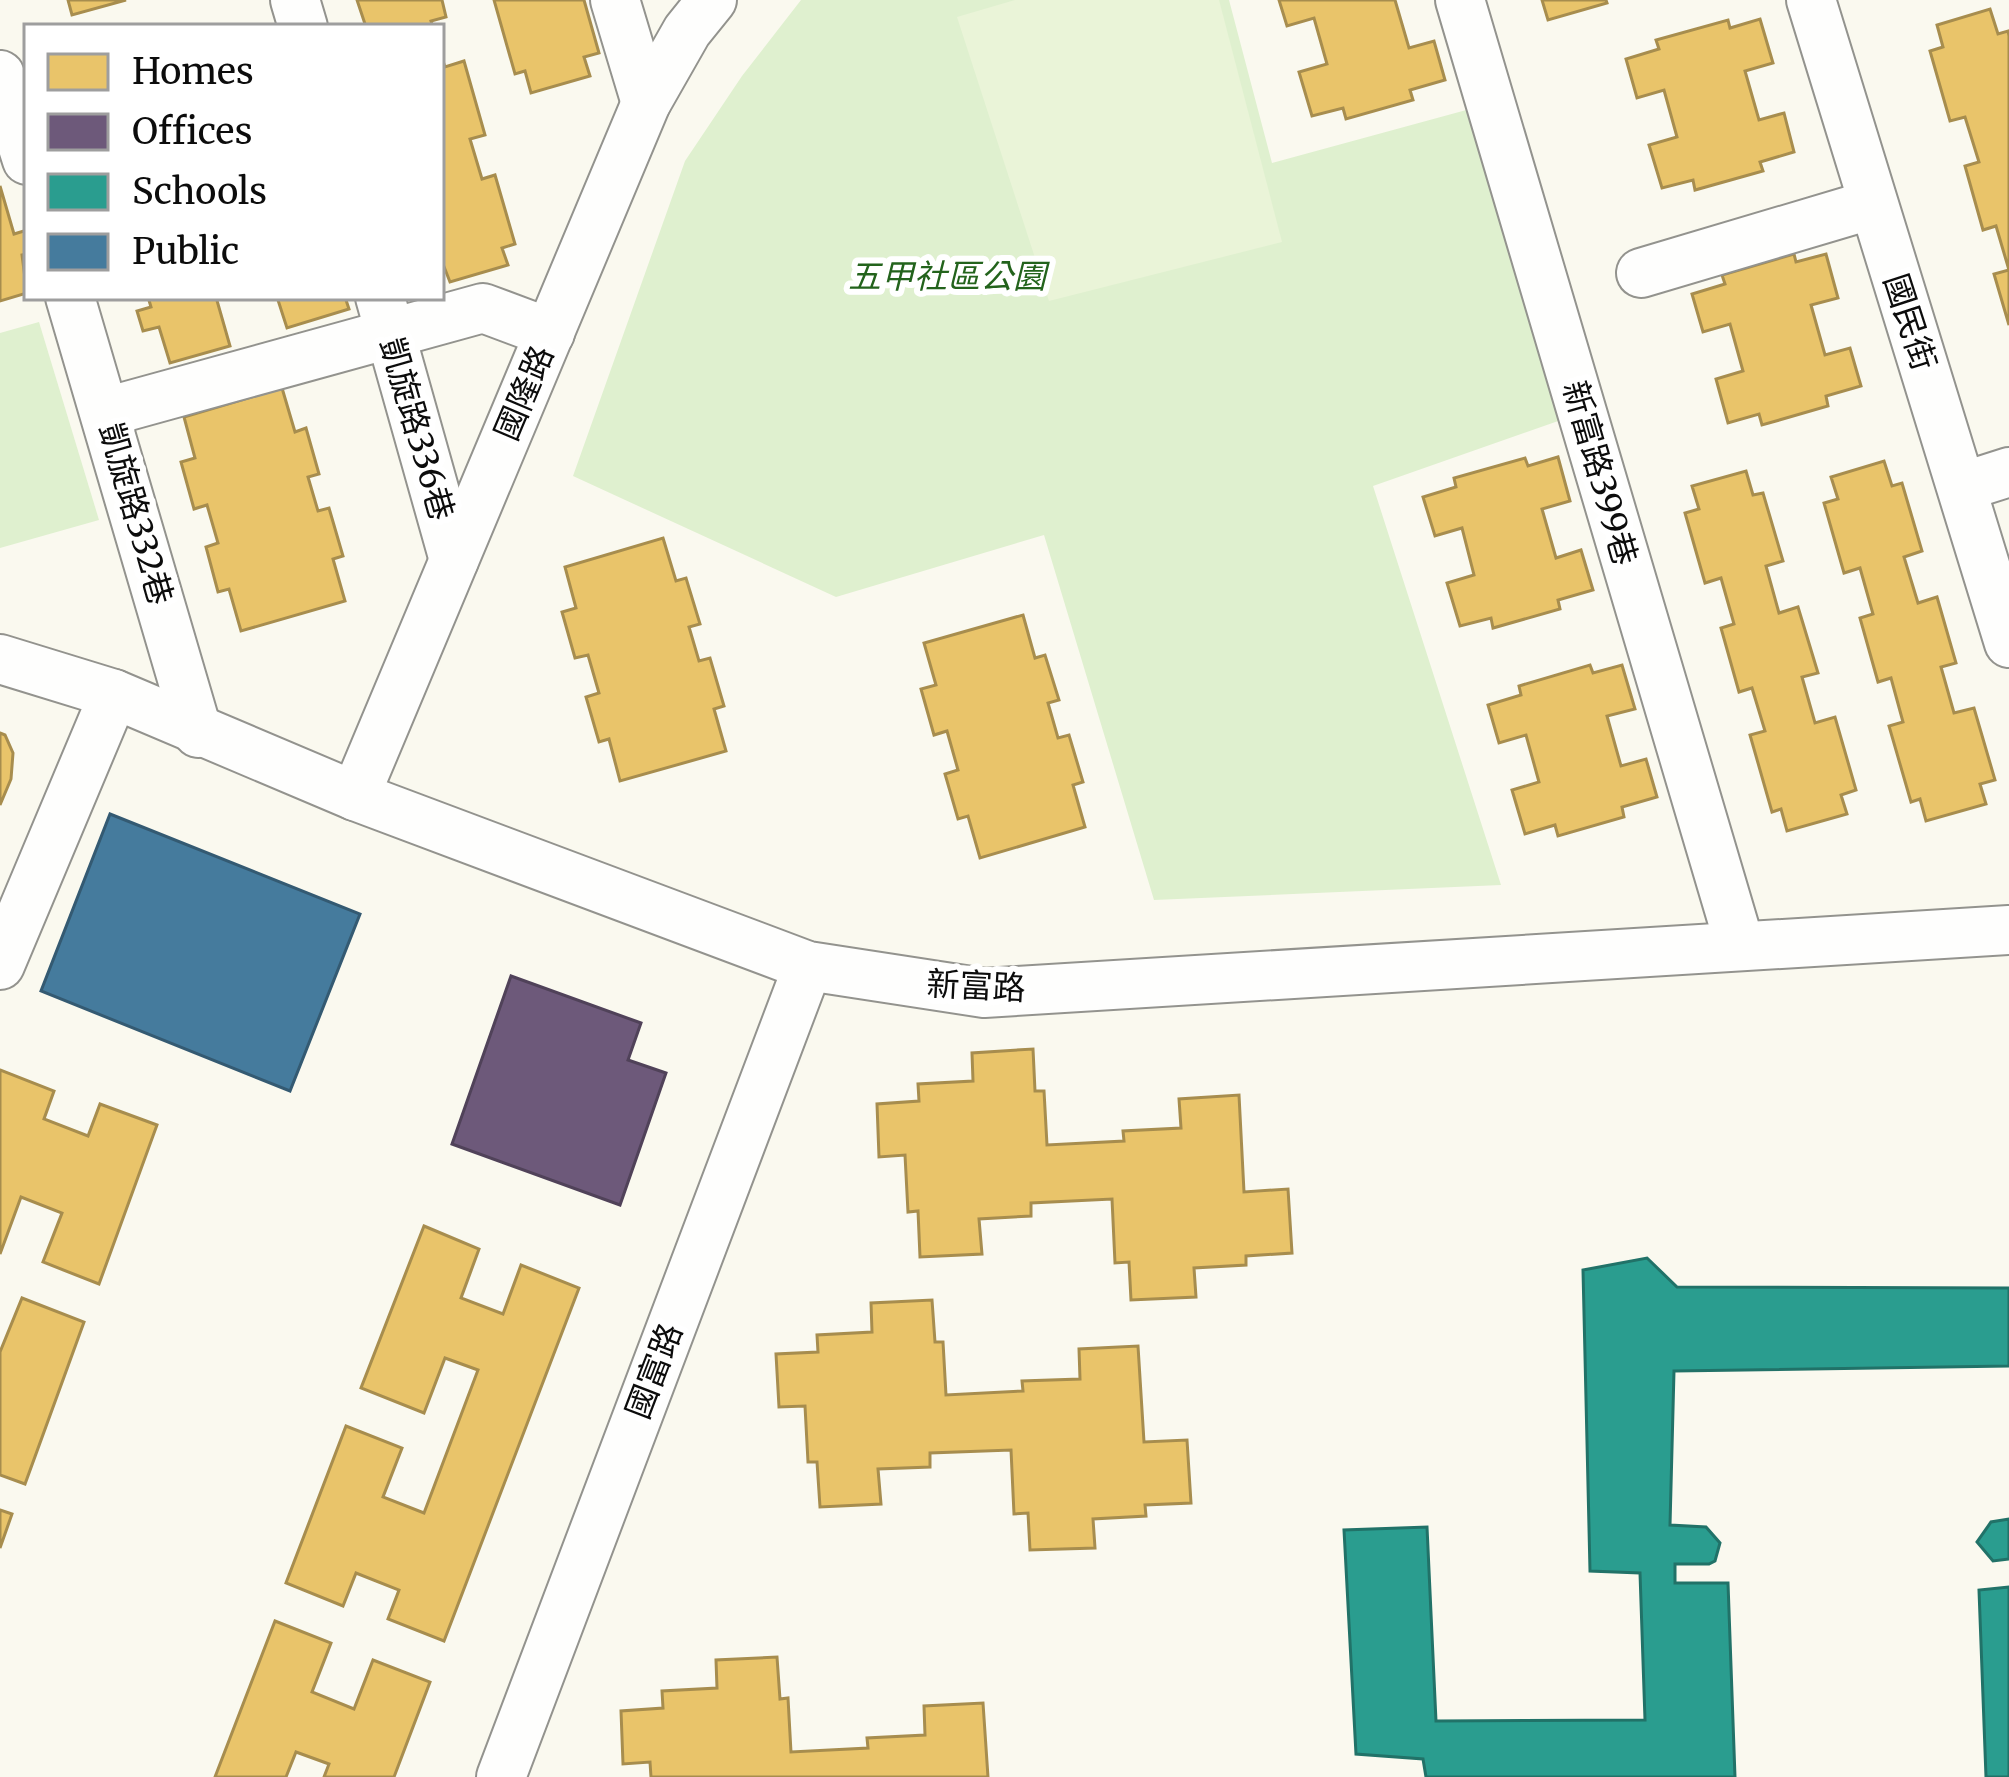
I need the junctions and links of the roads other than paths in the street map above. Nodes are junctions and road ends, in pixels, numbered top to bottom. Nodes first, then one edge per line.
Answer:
1 (615, 0) edge
2 (712, 0) edge
3 (1460, 0) edge
4 (1811, 0) edge
5 (0, 74) edge
6 (646, 104) junction
7 (24, 150) edge
8 (1873, 204) junction
9 (1641, 273) dead end
10 (71, 300) edge
11 (385, 315) edge
12 (550, 333) junction
13 (106, 412) junction
14 (2009, 472) edge
15 (1962, 487) junction
16 (454, 560) junction
17 (2009, 643) edge
18 (0, 659) edge
19 (114, 694) junction
20 (198, 733) junction
21 (355, 796) junction
22 (2009, 930) edge
23 (1740, 946) junction
24 (0, 965) edge
25 (808, 966) junction
26 (501, 1777) edge

1 - 6 street
2 - 6 street, 國隆路
3 - 23 street, 新富路399巷
4 - 8 street, 國民街
5 - 7 street
6 - 12 street, 國隆路
8 - 9 street
8 - 15 street, 國民街
10 - 13 street, 凱旋路332巷
11 - 12 street
11 - 13 street
11 - 16 street, 凱旋路336巷
12 - 16 street, 國隆路
13 - 20 street, 凱旋路332巷
14 - 15 street
15 - 17 street, 國民街
16 - 21 street, 國隆路
18 - 19 street, 新富路
19 - 20 street, 新富路
19 - 24 street
20 - 21 street, 新富路
21 - 25 street, 新富路
22 - 23 street, 新富路
23 - 25 street, 新富路
25 - 26 street, 國富路

